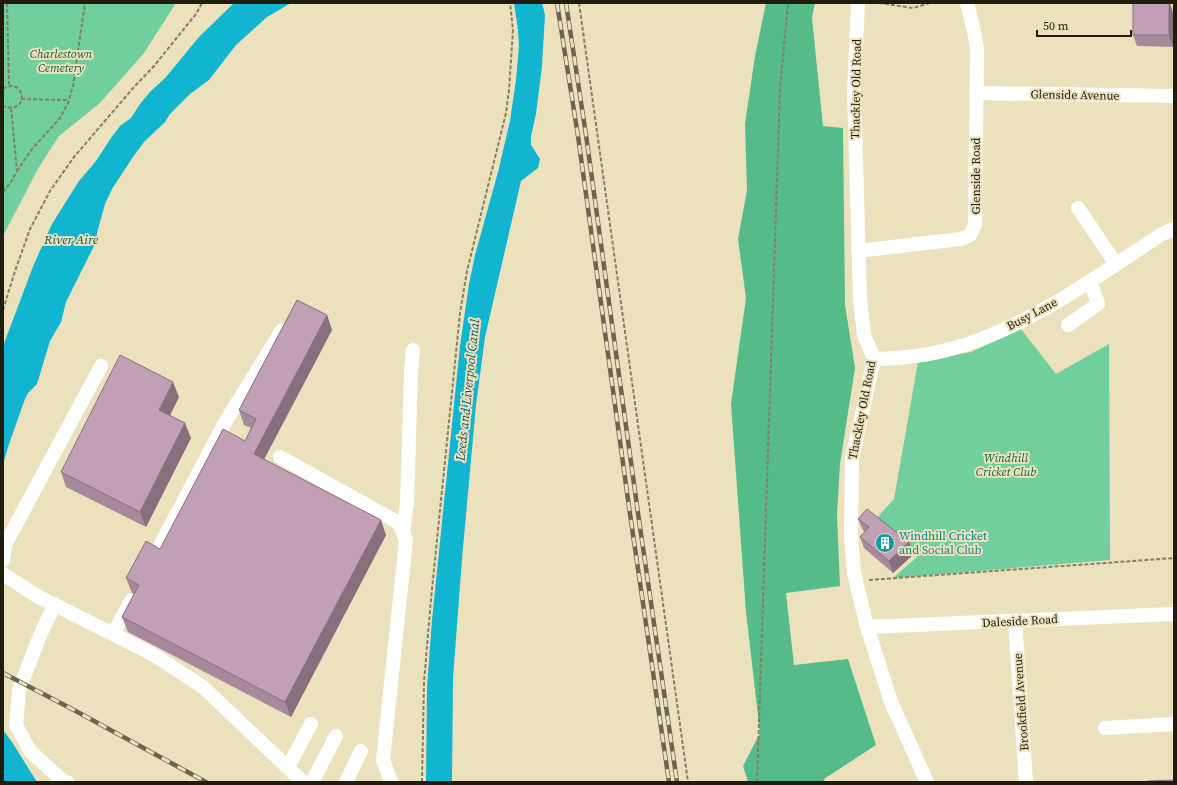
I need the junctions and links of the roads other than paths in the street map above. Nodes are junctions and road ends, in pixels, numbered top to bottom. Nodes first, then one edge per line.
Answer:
1 (858, 3) edge
2 (967, 3) edge
3 (977, 93) junction
4 (1174, 96) edge
5 (1078, 208) dead end
6 (1174, 229) edge
7 (858, 251) junction
8 (1116, 264) junction
9 (1090, 281) junction
10 (1068, 325) dead end
11 (282, 330) edge
12 (413, 350) dead end
13 (874, 359) junction
14 (101, 366) dead end
15 (280, 457) dead end
16 (403, 533) junction
17 (3, 560) edge
18 (3, 574) edge
19 (143, 578) edge
20 (135, 592) edge
21 (55, 604) junction
22 (1174, 614) edge
23 (1015, 621) junction
24 (867, 627) junction
25 (113, 634) junction
26 (311, 724) dead end
27 (1174, 724) edge
28 (1105, 728) dead end
29 (336, 736) dead end
30 (361, 751) dead end
31 (288, 767) junction
32 (314, 781) edge
33 (67, 782) edge
34 (346, 782) edge
35 (391, 782) edge
36 (927, 782) edge
37 (1026, 782) edge

1 - 7 street, Thackley Old Road
2 - 3 street, Glenside Road
3 - 4 street, Glenside Avenue
3 - 7 street, Glenside Road
5 - 8 street
6 - 8 street, Busy Lane
7 - 13 street, Thackley Old Road
8 - 9 street, Busy Lane
9 - 10 street
9 - 13 street, Busy Lane
11 - 19 street
12 - 16 street
13 - 24 street, Thackley Old Road
14 - 17 street
15 - 16 street
16 - 35 street
18 - 21 street
20 - 25 street
21 - 25 street
21 - 33 street
22 - 23 street, Daleside Road
23 - 24 street, Daleside Road
23 - 37 street, Brookfield Avenue
24 - 36 street, Thackley Old Road
25 - 31 street
26 - 31 street
27 - 28 street
29 - 32 street
30 - 34 street
31 - 32 street

